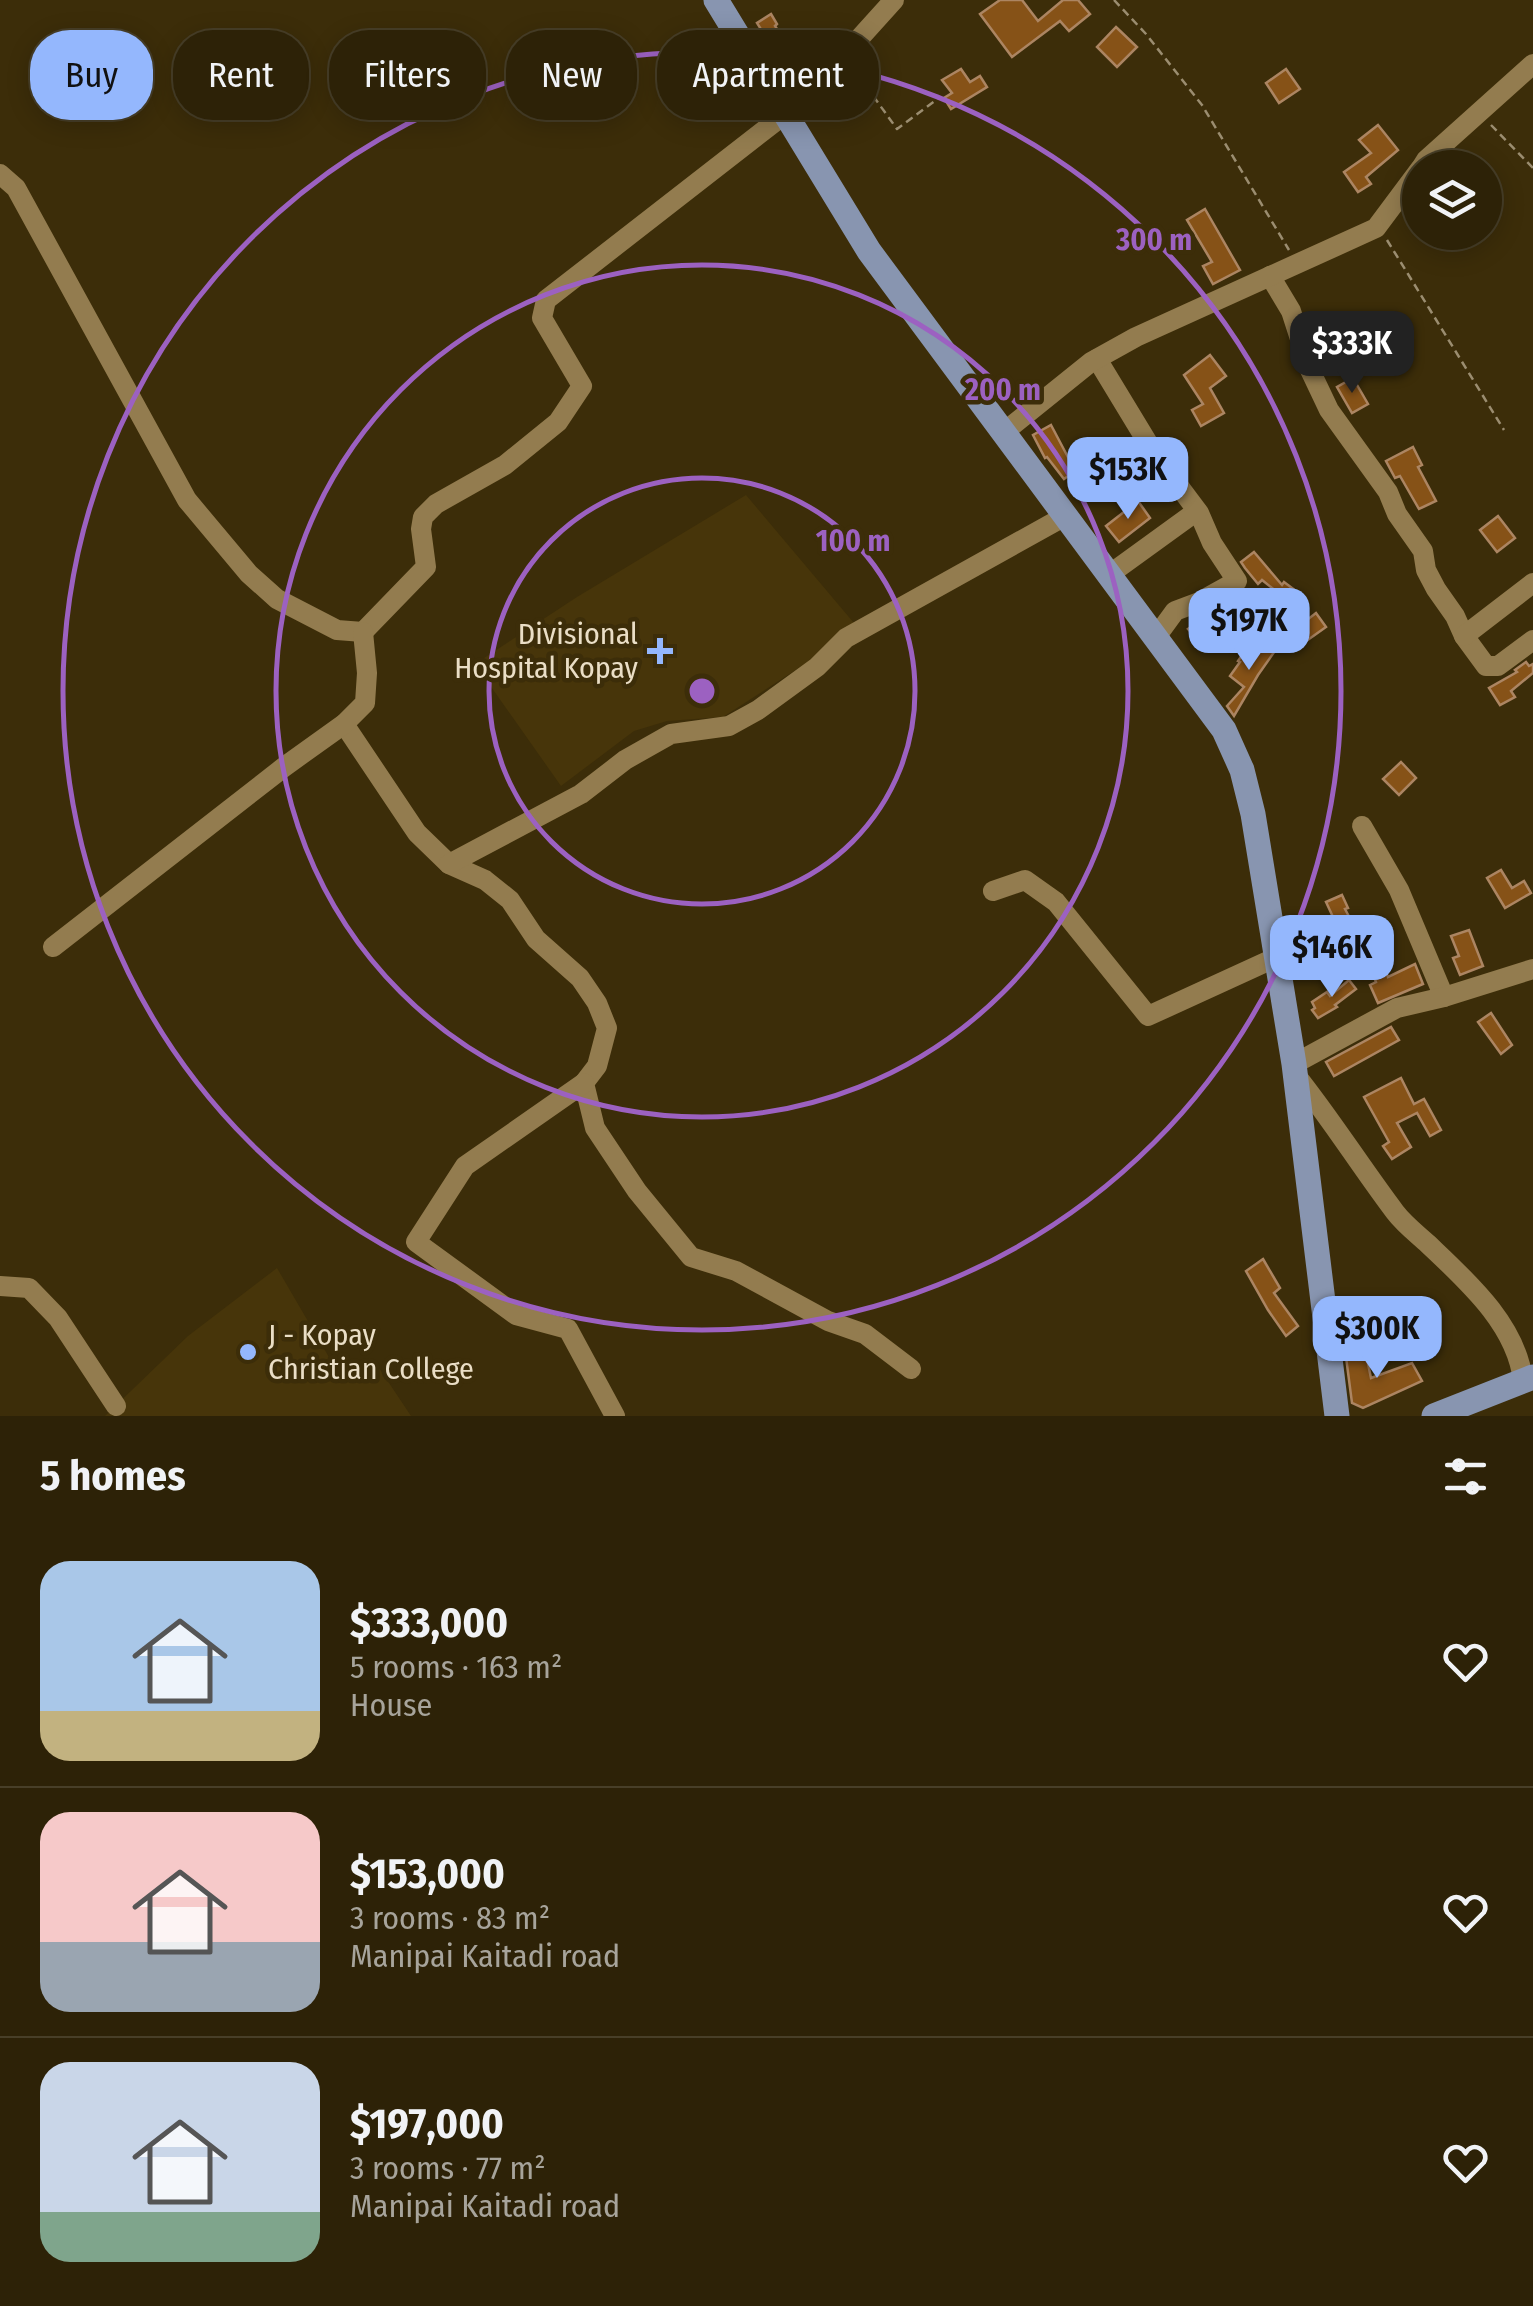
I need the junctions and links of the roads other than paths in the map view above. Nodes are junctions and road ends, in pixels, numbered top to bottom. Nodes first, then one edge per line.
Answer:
1 (716, 0) edge
2 (894, 0) edge
3 (734, 30) edge
4 (866, 30) edge
5 (1530, 74) edge
6 (777, 120) edge
7 (789, 120) edge
8 (1440, 150) edge
9 (0, 174) edge
10 (1402, 193) edge
11 (1270, 276) junction
12 (1097, 359) junction
13 (1004, 432) junction
14 (1197, 511) junction
15 (1066, 515) junction
16 (1110, 574) junction
17 (1533, 583) edge
18 (363, 632) junction
19 (1464, 636) junction
20 (1156, 637) junction
21 (1533, 640) edge
22 (344, 724) junction
23 (1362, 826) dead end
24 (449, 864) junction
25 (992, 891) dead end
26 (53, 947) dead end
27 (1276, 957) junction
28 (1533, 969) edge
29 (1444, 998) junction
30 (1295, 1069) junction
31 (584, 1084) junction
32 (0, 1286) edge
33 (911, 1368) dead end
34 (1528, 1379) edge
35 (116, 1406) dead end
36 (616, 1416) edge
37 (1337, 1416) edge
38 (1434, 1416) edge

1 - 3 main road
2 - 4 street
5 - 8 street
6 - 18 street
7 - 13 main road
9 - 18 street
10 - 11 street
11 - 12 street
11 - 19 street
12 - 13 street
12 - 14 street
13 - 15 main road
14 - 16 street
14 - 20 street
15 - 16 main road
15 - 24 street
16 - 20 main road
17 - 19 street
18 - 22 street
19 - 21 street
20 - 27 main road
22 - 24 street
22 - 26 street
23 - 29 street
24 - 31 street
25 - 27 street
27 - 30 main road
28 - 29 street
29 - 30 street
30 - 34 street
30 - 37 main road
31 - 33 street
31 - 36 street
32 - 35 street
34 - 38 main road

